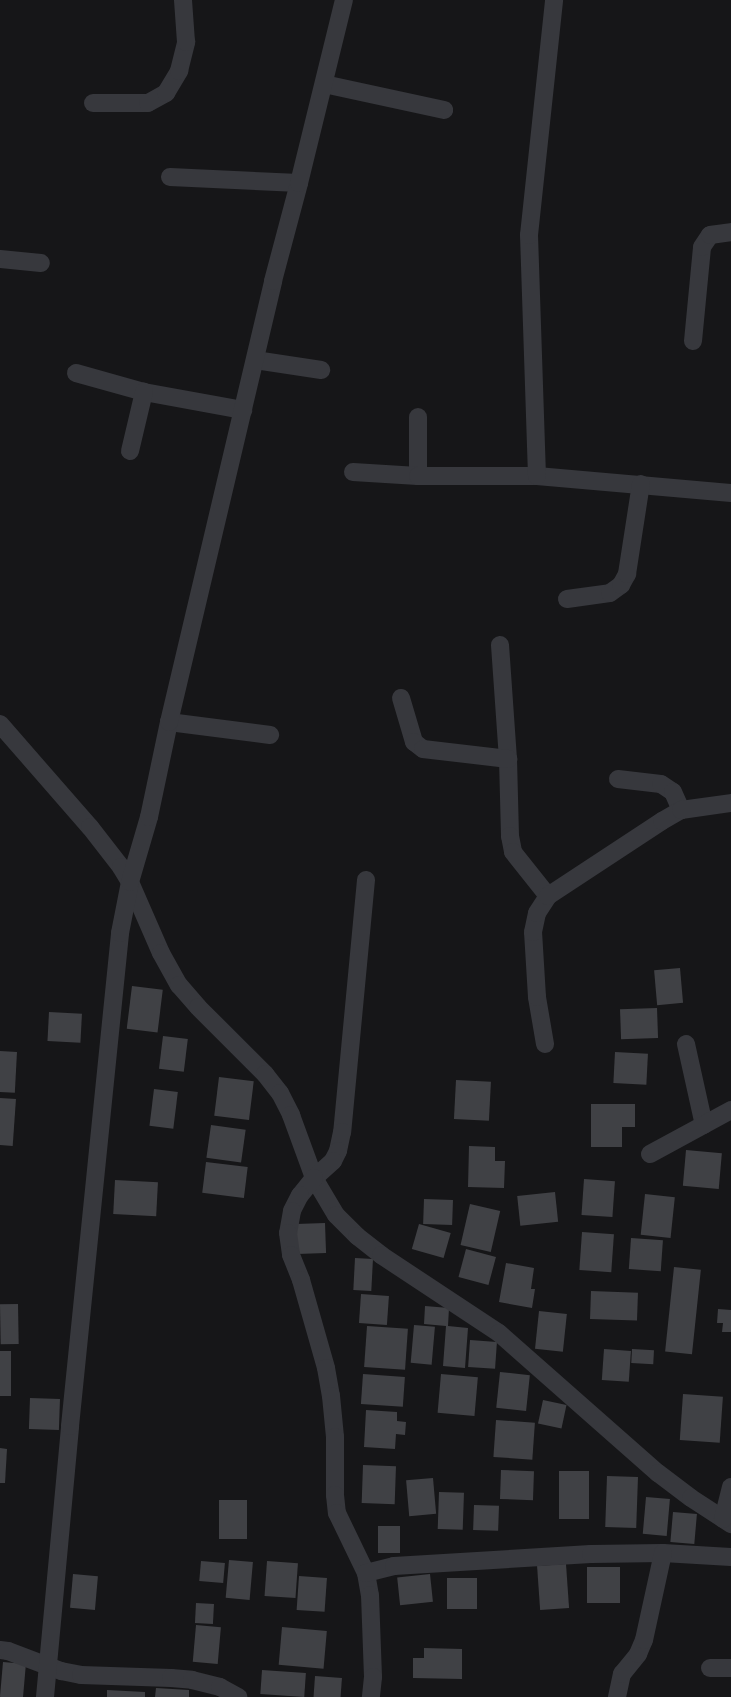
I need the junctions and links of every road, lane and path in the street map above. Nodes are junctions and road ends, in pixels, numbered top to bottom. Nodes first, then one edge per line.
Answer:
1 (183, 0) edge
2 (344, 0) edge
3 (554, 0) edge
4 (324, 84) junction
5 (93, 103) dead end
6 (444, 110) dead end
7 (170, 178) dead end
8 (299, 183) junction
9 (731, 232) edge
10 (0, 258) edge
11 (41, 262) dead end
12 (693, 341) dead end
13 (255, 360) junction
14 (321, 370) dead end
15 (76, 373) dead end
16 (144, 392) junction
17 (243, 410) junction
18 (418, 417) dead end
19 (130, 451) dead end
20 (353, 472) dead end
21 (418, 476) junction
22 (537, 476) junction
23 (641, 484) junction
24 (731, 493) edge
25 (567, 599) dead end
26 (500, 646) dead end
27 (401, 698) dead end
28 (169, 722) junction
29 (0, 724) edge
30 (270, 735) dead end
31 (508, 759) junction
32 (618, 779) dead end
33 (731, 803) edge
34 (681, 810) junction
35 (366, 880) dead end
36 (130, 882) junction
37 (548, 896) junction
38 (545, 1044) dead end
39 (686, 1044) dead end
40 (731, 1110) edge
41 (704, 1125) junction
42 (650, 1154) dead end
43 (314, 1178) junction
44 (731, 1487) edge
45 (727, 1522) edge
46 (663, 1553) junction
47 (731, 1557) edge
48 (366, 1573) junction
49 (0, 1650) edge
50 (48, 1666) junction
51 (710, 1668) dead end
52 (731, 1668) edge
53 (46, 1697) edge
54 (238, 1697) edge
55 (371, 1697) edge
56 (617, 1697) edge

1 - 5 street
2 - 4 street
3 - 22 street
4 - 6 street
4 - 8 street
7 - 8 street
8 - 13 street
9 - 12 street
10 - 11 street
13 - 14 street
13 - 17 street
15 - 16 street
16 - 17 street
16 - 19 street
17 - 28 street
18 - 21 street
20 - 21 street
21 - 22 street
22 - 23 street
23 - 24 street
23 - 25 street
26 - 31 street
27 - 31 street
28 - 30 street
28 - 36 street
29 - 36 street
31 - 37 street
32 - 34 street
33 - 34 street
34 - 37 street
35 - 43 street
36 - 43 street
36 - 50 street
37 - 38 street
39 - 41 street
40 - 41 street
41 - 42 street
43 - 45 street
43 - 48 street
44 - 45 street
46 - 47 street
46 - 48 street
46 - 56 street
48 - 55 street
49 - 50 street
50 - 53 street
50 - 54 street
51 - 52 street

